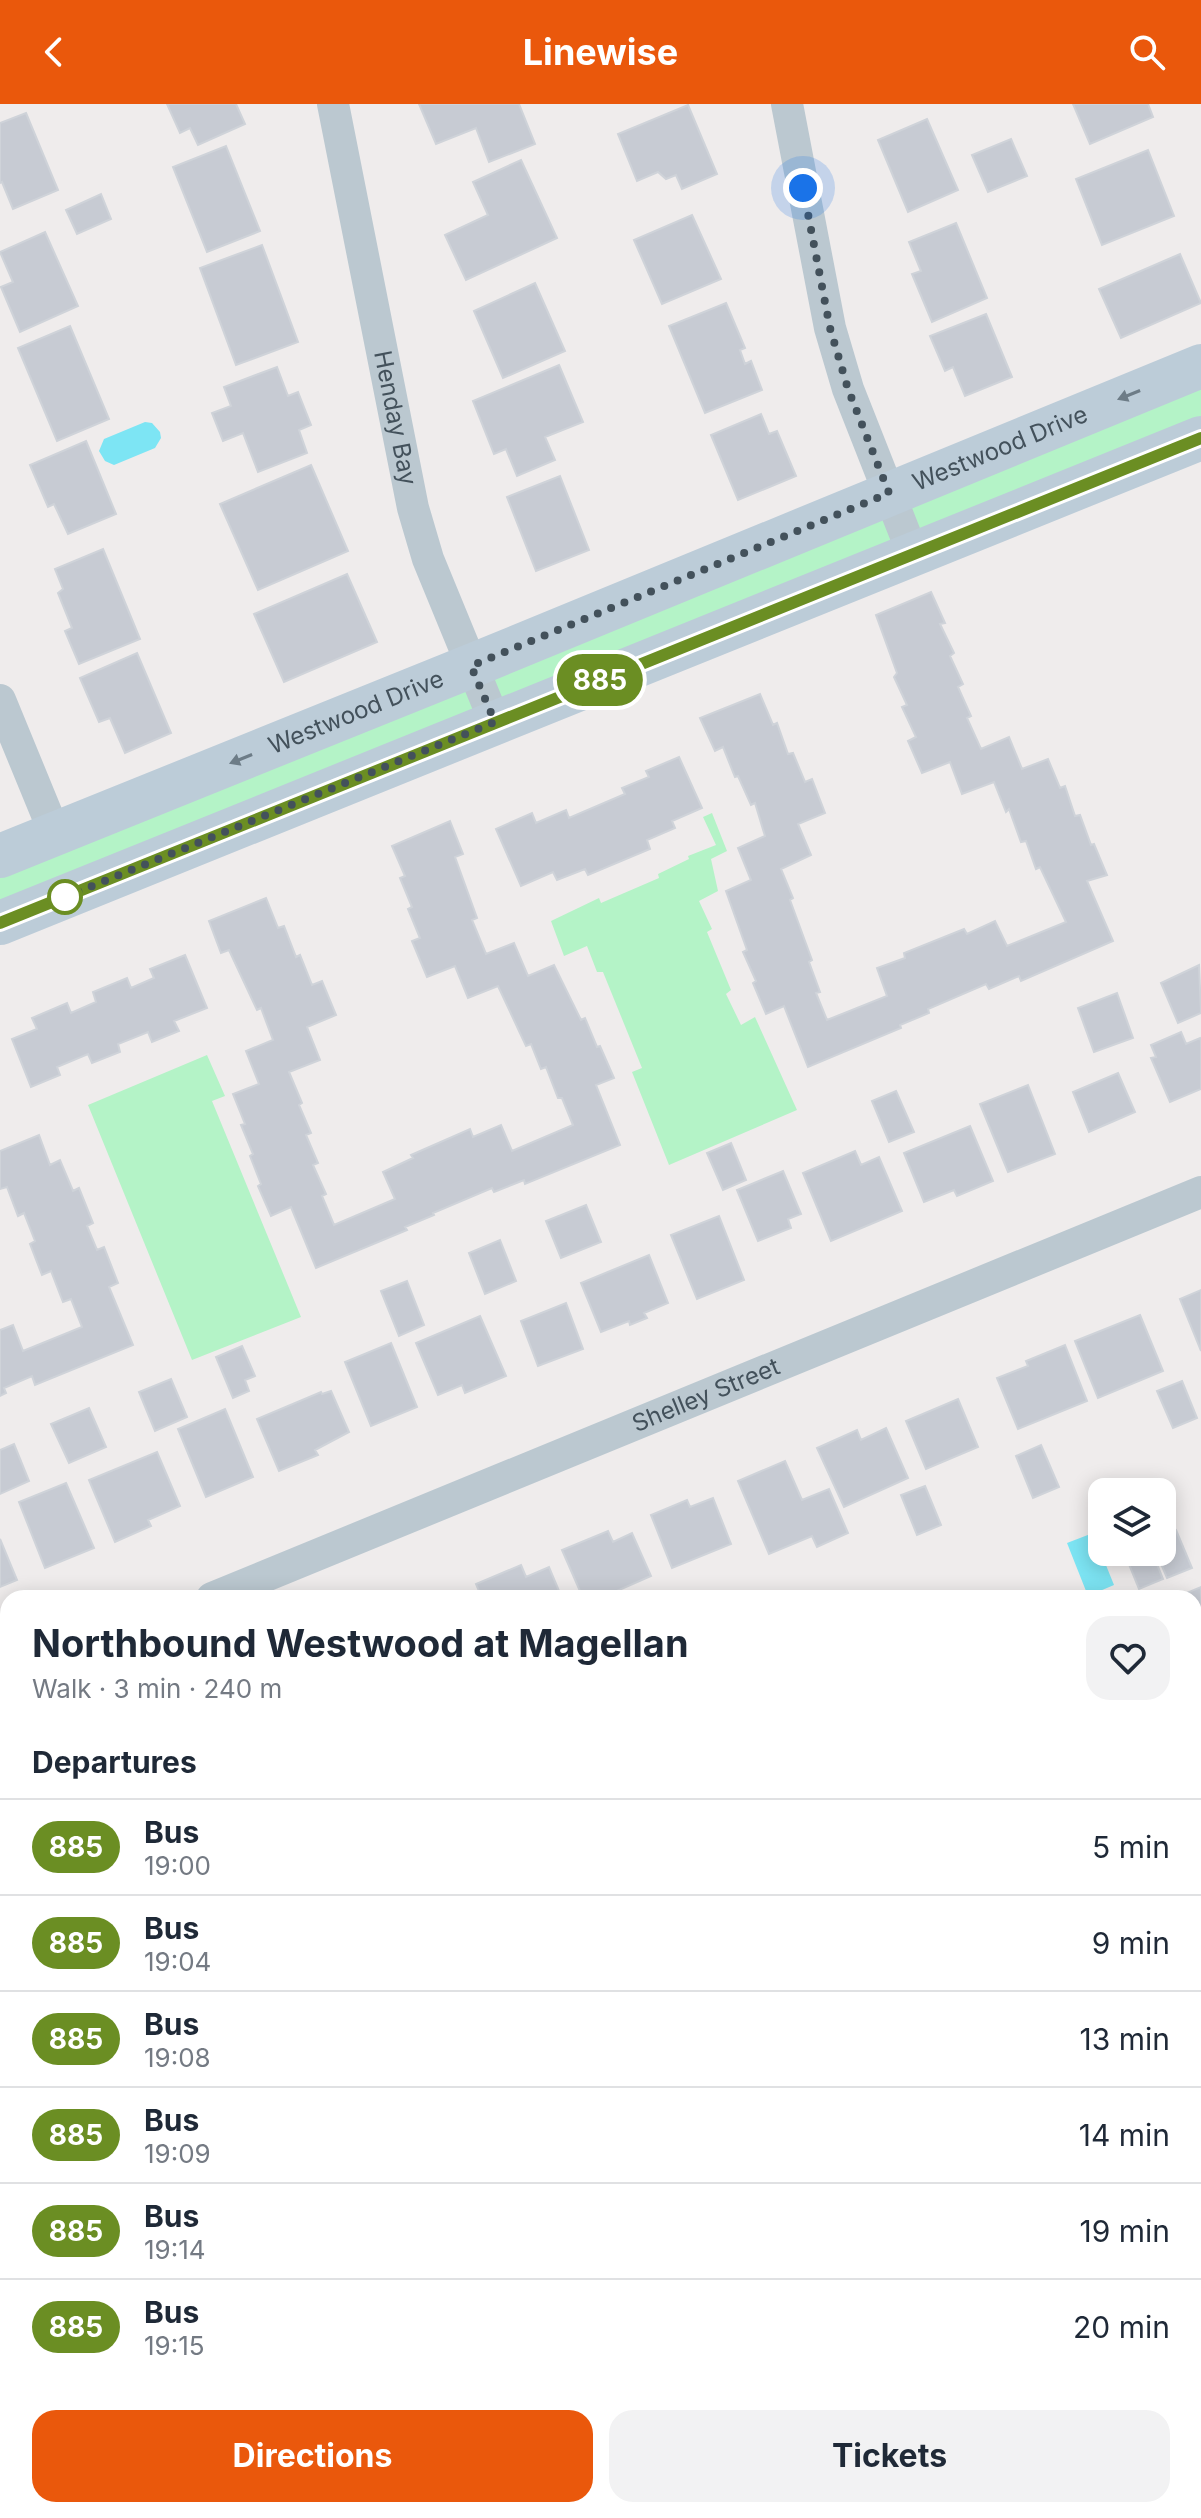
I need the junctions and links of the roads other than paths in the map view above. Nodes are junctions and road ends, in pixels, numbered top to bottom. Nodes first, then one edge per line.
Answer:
1 (333, 104) edge
2 (787, 104) edge
3 (1201, 366) edge
4 (1201, 438) edge
5 (889, 493) junction
6 (913, 554) junction
7 (471, 666) junction
8 (0, 700) edge
9 (495, 722) junction
10 (55, 834) junction
11 (0, 856) edge
12 (0, 923) edge
13 (1201, 1192) edge
14 (231, 1590) edge

1 - 7 street, Henday Bay
2 - 5 street
3 -> 5 street, Westwood Drive
4 - 6 street
5 - 6 street
5 - 7 street, Westwood Drive
6 - 9 street
7 - 9 street, Henday Bay
7 -> 10 street, Westwood Drive
8 - 10 street
9 - 12 street
10 - 11 street, Westwood Drive
13 - 14 street, Shelley Street

